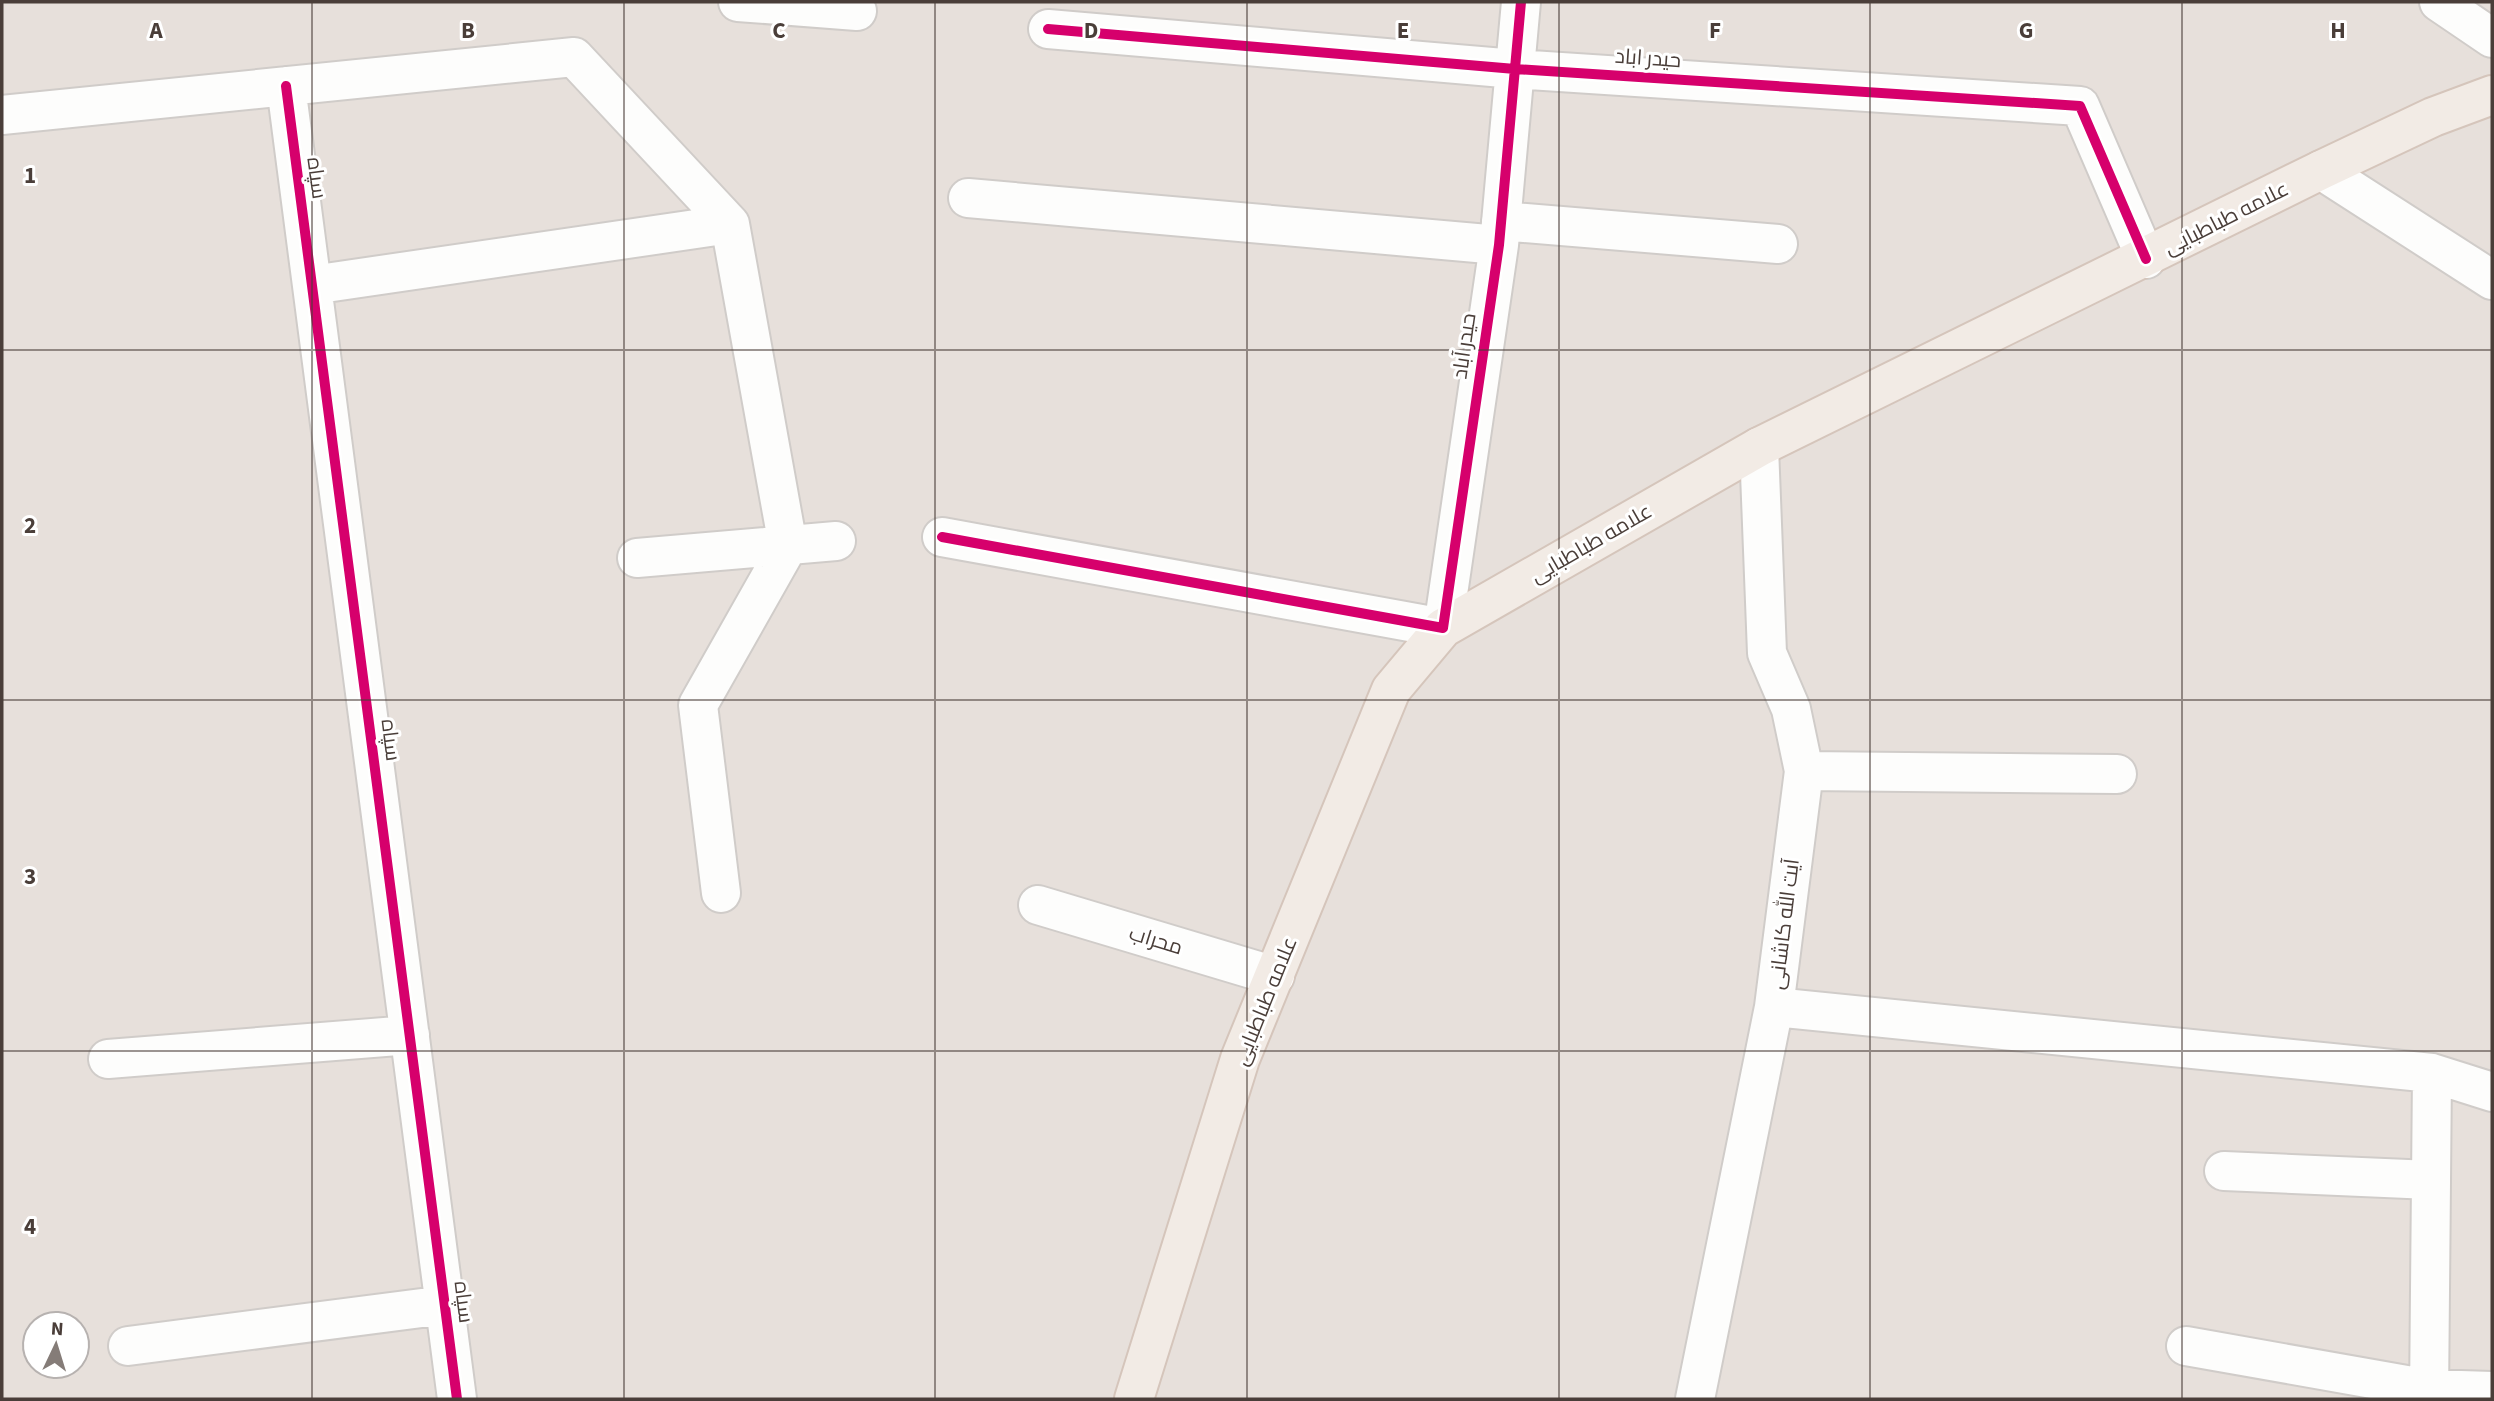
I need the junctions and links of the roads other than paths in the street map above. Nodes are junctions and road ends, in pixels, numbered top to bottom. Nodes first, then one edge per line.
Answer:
1 (738, 2) edge
2 (1521, 2) edge
3 (2439, 2) edge
4 (779, 4) edge
5 (857, 11) dead end
6 (1048, 29) dead end
7 (2492, 38) edge
8 (1516, 69) junction
9 (286, 86) junction
10 (2492, 95) edge
11 (2, 115) edge
12 (2321, 170) junction
13 (968, 198) dead end
14 (730, 225) junction
15 (1500, 233) junction
16 (1778, 244) dead end
17 (2146, 259) junction
18 (2492, 280) edge
19 (312, 285) junction
20 (1759, 447) junction
21 (942, 537) dead end
22 (836, 541) dead end
23 (788, 545) junction
24 (637, 558) dead end
25 (1443, 628) junction
26 (1804, 771) junction
27 (2117, 774) dead end
28 (721, 893) dead end
29 (1038, 905) dead end
30 (1275, 976) junction
31 (1773, 1007) junction
32 (410, 1035) junction
33 (108, 1059) dead end
34 (2432, 1073) junction
35 (2492, 1092) edge
36 (2224, 1171) dead end
37 (2431, 1181) junction
38 (445, 1305) junction
39 (128, 1346) dead end
40 (2186, 1346) dead end
41 (2492, 1391) edge
42 (2429, 1394) edge
43 (457, 1399) edge
44 (1134, 1399) edge
45 (1695, 1399) edge

1 - 4 street
2 - 8 street, حیدر آباد
3 - 7 street
4 - 5 street
6 - 8 street, حیدر اباد
8 - 15 street, حیدر آباد
8 - 17 street, حیدر اباد
9 - 11 street
9 - 14 street
9 - 19 street, سپاه
10 - 12 main road, علامه طباطبایی
12 - 17 main road, علامه طباطبایی
12 - 18 street
13 - 15 street
14 - 19 street
14 - 23 street
15 - 16 street
15 - 25 street, حیدر آباد
17 - 20 main road, علامه طباطبایی
19 - 32 street, سپاه
20 - 25 main road, علامه طباطبایی
20 - 26 street, آیت الله کاشانی
21 - 25 street
22 - 23 street
23 - 24 street
23 - 28 street
25 - 30 main road, علامه طباطبایی
26 - 27 street
26 - 31 street, آیت الله کاشانی
29 - 30 street, محراب
30 - 44 main road, علامه طباطبایی
31 - 34 street
31 - 45 street, آیت الله کاشانی
32 - 33 street
32 - 38 street, سپاه
34 - 35 street
34 - 37 street
36 - 37 street
37 - 42 street
38 - 39 street
38 - 43 street, سپاه
40 - 42 street
41 - 42 street

